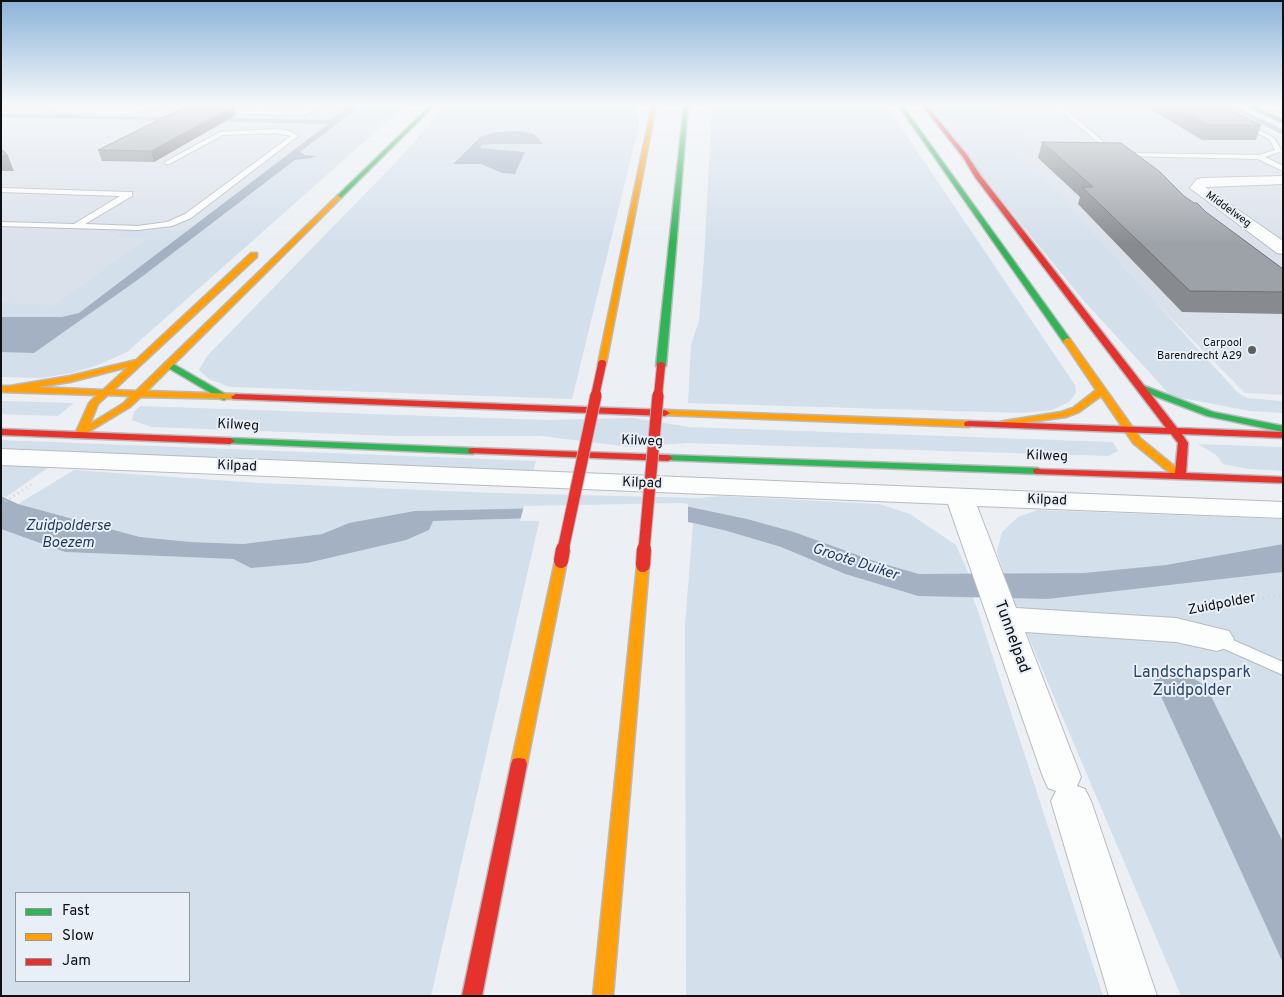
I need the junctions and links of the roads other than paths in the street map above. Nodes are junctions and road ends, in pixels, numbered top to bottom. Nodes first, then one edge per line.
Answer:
1 (188, 152) edge
2 (274, 152) edge
3 (385, 152) edge
4 (645, 152) edge
5 (682, 152) edge
6 (933, 152) edge
7 (961, 152) edge
8 (1119, 152) edge
9 (1277, 152) edge
10 (1259, 157) junction
11 (167, 163) dead end
12 (1283, 169) edge
13 (1283, 180) edge
14 (1, 190) edge
15 (1, 224) edge
16 (76, 226) junction
17 (261, 248) dead end
18 (1283, 249) edge
19 (139, 361) junction
20 (168, 364) junction
21 (1141, 387) junction
22 (6, 389) edge
23 (1102, 390) junction
24 (104, 393) junction
25 (138, 394) junction
26 (224, 397) junction
27 (1004, 424) junction
28 (1283, 429) edge
29 (1129, 430) junction
30 (1174, 431) junction
31 (1, 432) edge
32 (80, 434) junction
33 (1283, 435) edge
34 (1, 457) edge
35 (1180, 476) junction
36 (1283, 480) edge
37 (960, 498) junction
38 (1283, 510) edge
39 (1002, 611) junction
40 (1217, 639) joint
41 (1283, 668) edge
42 (472, 996) edge
43 (603, 996) edge
44 (1133, 996) edge

1 - 11 lane
2 - 16 lane
3 - 20 main road
4 - 42 main road, bridge
5 - 43 main road, bridge
6 - 23 main road
7 - 21 main road
8 - 10 lane
9 - 10 lane
10 - 12 lane
13 - 18 street, Middelweg
14 - 16 lane
15 - 16 lane
17 - 19 main road
19 - 22 main road
19 - 24 main road
20 - 25 main road
20 - 26 main road
21 - 28 main road
21 - 30 main road
22 - 24 main road, Kilweg
23 - 27 main road
23 - 29 main road
24 - 25 main road, Kilweg
24 - 32 main road
25 - 26 main road, Kilweg
25 - 32 main road
26 - 27 main road, Kilweg
27 - 29 main road, Kilweg
29 - 30 main road, Kilweg
29 - 35 main road
30 - 33 main road, Kilweg
30 - 35 main road
31 - 32 main road, Kilweg
32 - 35 main road, Kilweg
34 - 37 street, Kilpad
35 - 36 main road, Kilweg
37 - 38 street, Kilpad
37 - 39 street, Tunnelpad
39 - 40 street
39 - 44 street, Tunnelpad
40 - 41 lane

